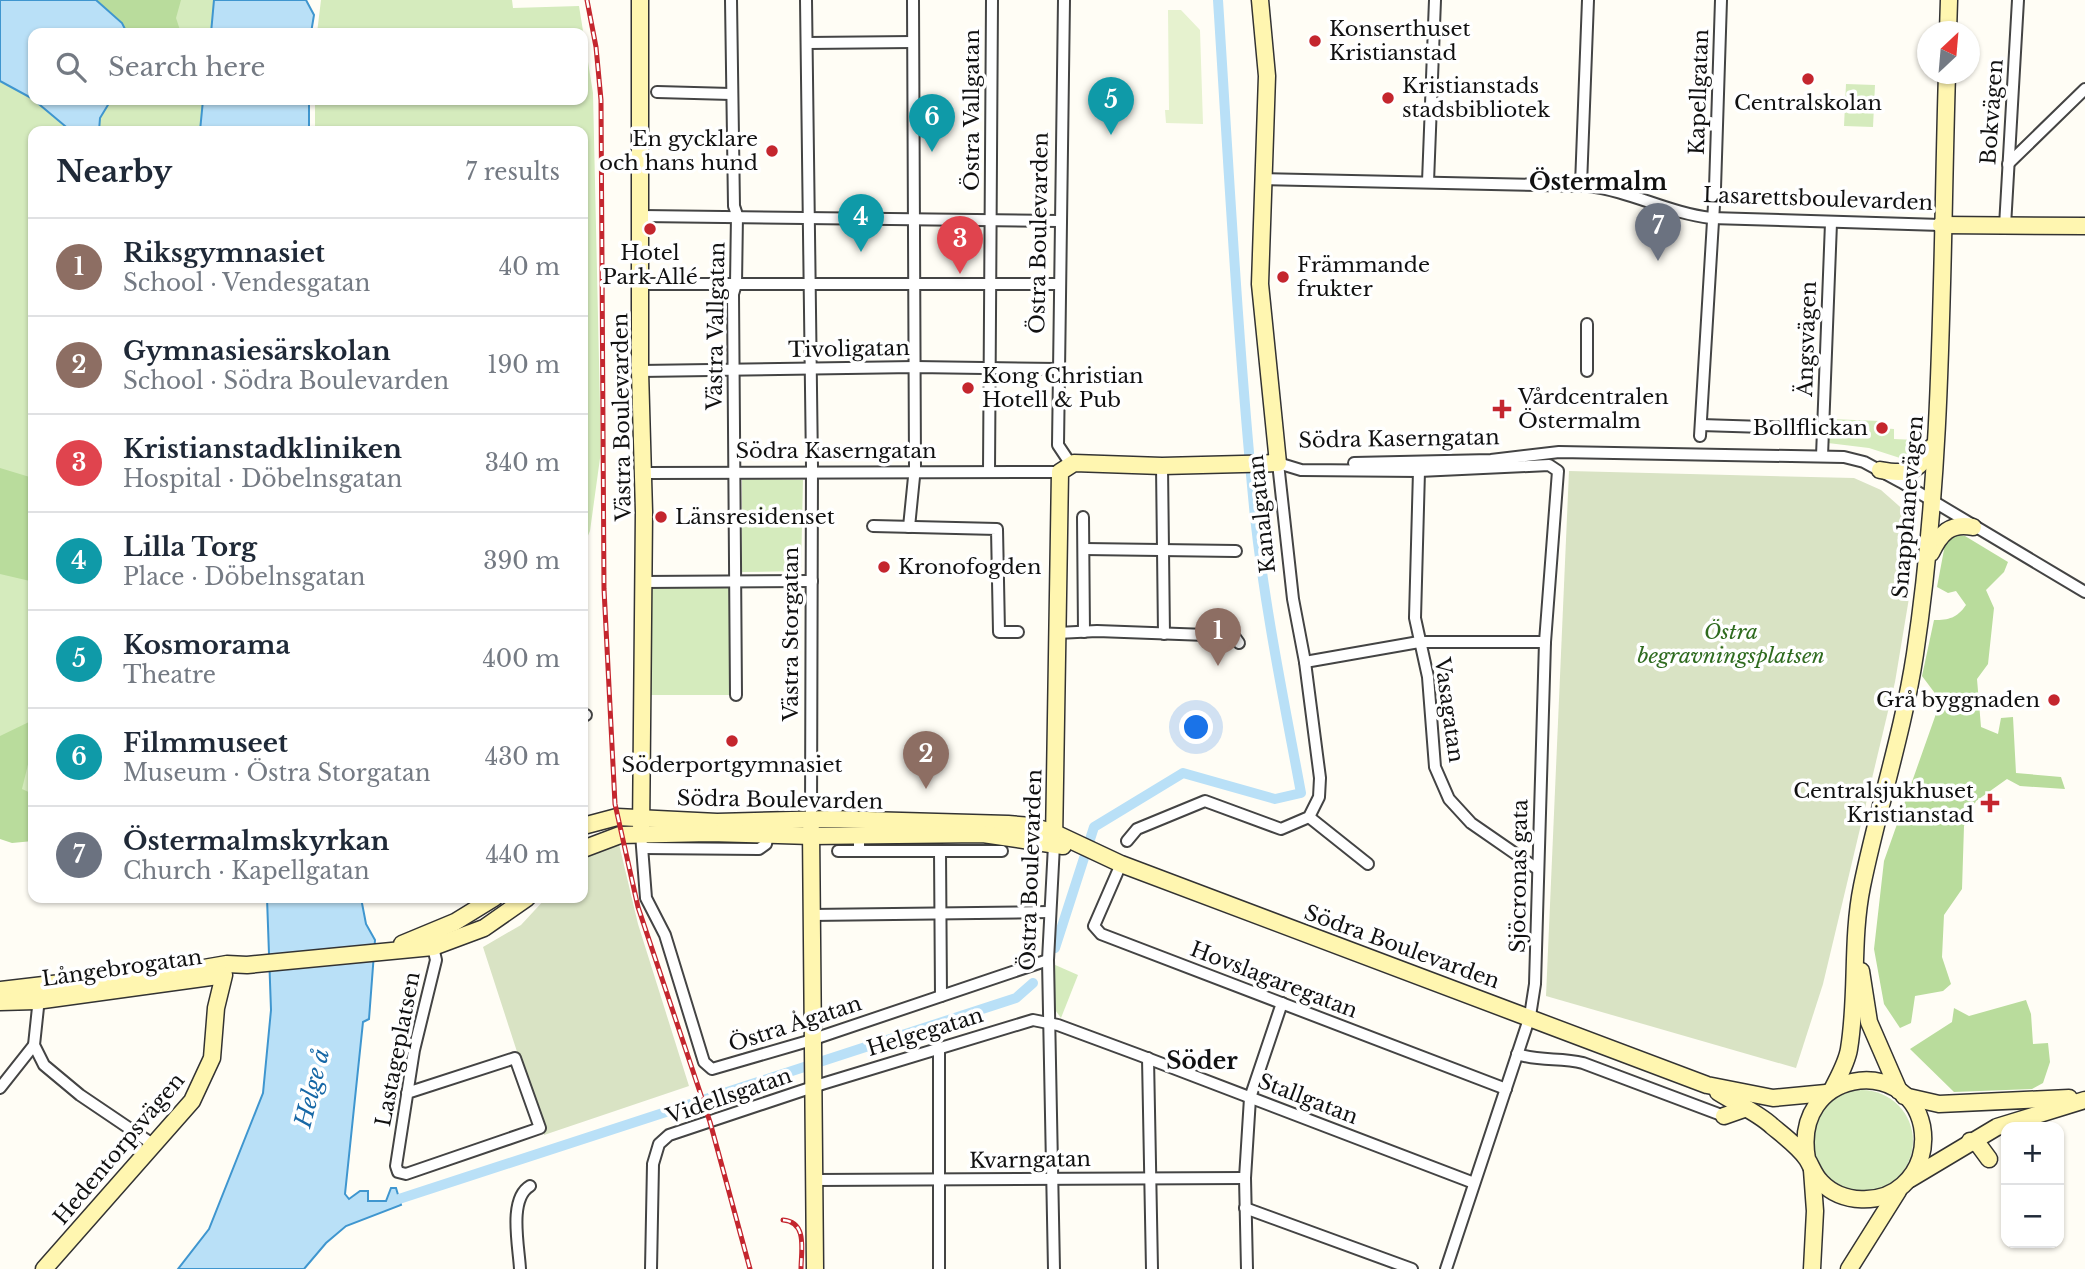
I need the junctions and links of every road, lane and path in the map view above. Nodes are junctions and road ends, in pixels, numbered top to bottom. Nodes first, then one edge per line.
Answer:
1 (640, 0) edge
2 (731, 0) edge
3 (806, 0) edge
4 (913, 0) edge
5 (992, 0) edge
6 (1064, 0) edge
7 (1260, 0) edge
8 (1435, 0) edge
9 (1588, 0) edge
10 (1721, 0) edge
11 (1949, 0) edge
12 (2018, 0) edge
13 (1948, 21) edge
14 (913, 42) junction
15 (807, 43) junction
16 (1947, 84) edge
17 (2085, 89) edge
18 (657, 92) dead end
19 (731, 94) junction
20 (2008, 164) junction
21 (1262, 179) junction
22 (1428, 182) junction
23 (1581, 185) junction
24 (737, 215) junction
25 (642, 216) junction
26 (807, 216) junction
27 (1711, 218) junction
28 (913, 219) junction
29 (990, 220) junction
30 (1059, 221) junction
31 (1831, 223) junction
32 (1941, 225) junction
33 (2005, 226) junction
34 (2085, 226) edge
35 (642, 284) junction
36 (736, 284) junction
37 (990, 284) junction
38 (1058, 284) junction
39 (914, 285) junction
40 (808, 286) junction
41 (1587, 324) dead end
42 (915, 367) junction
43 (811, 369) junction
44 (990, 369) junction
45 (1058, 369) junction
46 (733, 370) junction
47 (640, 371) junction
48 (1587, 371) dead end
49 (1824, 429) junction
50 (1935, 441) junction
51 (1822, 456) junction
52 (1278, 463) junction
53 (1162, 466) junction
54 (1065, 468) junction
55 (1880, 470) junction
56 (812, 471) junction
57 (915, 471) junction
58 (1419, 471) junction
59 (1558, 471) joint
60 (989, 472) junction
61 (643, 473) junction
62 (733, 473) junction
63 (1931, 499) junction
64 (1083, 517) dead end
65 (873, 526) dead end
66 (909, 527) junction
67 (1973, 527) junction
68 (1084, 549) junction
69 (1165, 551) junction
70 (1236, 551) dead end
71 (1927, 561) junction
72 (811, 581) junction
73 (643, 582) junction
74 (736, 583) junction
75 (2085, 592) edge
76 (1018, 632) dead end
77 (1084, 632) junction
78 (1057, 634) junction
79 (1164, 634) junction
80 (1419, 642) junction
81 (1545, 642) junction
82 (1239, 643) dead end
83 (1305, 663) junction
84 (736, 695) dead end
85 (642, 780) junction
86 (617, 817) junction
87 (1309, 817) junction
88 (811, 819) junction
89 (588, 825) edge
90 (642, 833) junction
91 (811, 836) junction
92 (1055, 839) junction
93 (1127, 841) dead end
94 (859, 843) junction
95 (588, 846) edge
96 (940, 851) junction
97 (1002, 851) dead end
98 (838, 852) dead end
99 (1121, 864) junction
100 (1368, 864) dead end
101 (1536, 867) junction
102 (486, 903) edge
103 (518, 903) edge
104 (1050, 912) junction
105 (941, 914) junction
106 (811, 915) junction
107 (1855, 938) junction
108 (431, 940) junction
109 (1048, 960) junction
110 (250, 965) junction
111 (189, 974) junction
112 (225, 975) junction
113 (0, 990) edge
114 (941, 996) junction
115 (37, 1001) junction
116 (0, 1002) edge
117 (1282, 1003) junction
118 (216, 1008) junction
119 (1530, 1016) junction
120 (1049, 1022) junction
121 (34, 1045) junction
122 (812, 1045) junction
123 (939, 1048) junction
124 (1517, 1054) junction
125 (1148, 1058) junction
126 (814, 1083) junction
127 (1707, 1086) junction
128 (0, 1088) edge
129 (1506, 1089) junction
130 (1830, 1091) junction
131 (407, 1093) junction
132 (1901, 1094) junction
133 (1250, 1098) junction
134 (2085, 1099) edge
135 (1744, 1109) junction
136 (1724, 1116) joint
137 (1970, 1141) junction
138 (154, 1145) junction
139 (1989, 1159) dead end
140 (1809, 1165) junction
141 (1150, 1178) junction
142 (1245, 1178) junction
143 (815, 1180) junction
144 (1052, 1180) junction
145 (939, 1181) junction
146 (1475, 1183) junction
147 (1904, 1184) junction
148 (530, 1186) dead end
149 (1245, 1208) junction
150 (1815, 1236) junction
151 (44, 1269) edge
152 (520, 1269) edge
153 (651, 1269) edge
154 (815, 1269) edge
155 (939, 1269) edge
156 (1054, 1269) edge
157 (1152, 1269) edge
158 (1247, 1269) edge
159 (1412, 1269) edge
160 (1446, 1269) edge
161 (1804, 1269) edge
162 (1812, 1269) edge
163 (1849, 1269) edge

1 - 25 main road, Västra Boulevarden
2 - 19 street, Västra Vallgatan
3 - 15 street, Västra Storgatan
4 - 14 street
5 - 29 street, Östra Vallgatan
6 - 30 street, Östra Boulevarden
7 - 21 main road, Kanalgatan
8 - 22 street
9 - 23 street
10 - 27 street, Kapellgatan
11 - 13 main road
12 - 20 street, Bokvägen
14 - 15 street
14 - 28 street
15 - 26 street, Västra Storgatan
16 - 32 main road, Snapphanevägen
17 - 20 street
18 - 19 street
19 - 24 street, Västra Vallgatan
20 - 33 street, Bokvägen
21 - 22 street, Lasarettsboulevarden
21 - 52 main road, Kanalgatan
22 - 23 street, Lasarettsboulevarden
23 - 27 street, Lasarettsboulevarden
24 - 25 street
24 - 26 street
24 - 36 street, Västra Vallgatan
25 - 35 main road, Västra Boulevarden
26 - 28 street
26 - 40 street, Västra Storgatan
27 - 31 street, Lasarettsboulevarden
27 - 49 street, Kapellgatan
28 - 29 street
28 - 39 street
29 - 30 street
29 - 37 street, Östra Vallgatan
30 - 38 street, Östra Boulevarden
31 - 32 street, Lasarettsboulevarden
31 - 49 street, Ängsvägen
32 - 33 main road, Lasarettsboulevarden
32 - 50 main road, Snapphanevägen
33 - 34 main road, Lasarettsboulevarden
35 - 36 street
35 - 47 main road, Västra Boulevarden
36 - 40 street
36 - 46 street, Västra Vallgatan
37 - 38 street
37 - 39 street
37 - 44 street, Östra Vallgatan
38 - 45 street, Östra Boulevarden
39 - 40 street
39 - 42 street
40 - 43 street, Västra Storgatan
41 - 48 street
42 - 43 street, Tivoligatan
42 - 44 street, Tivoligatan
42 - 57 street
43 - 46 street, Tivoligatan
43 - 56 street, Västra Storgatan
44 - 45 street, Tivoligatan
44 - 60 street, Östra Vallgatan
45 - 54 street, Östra Boulevarden
46 - 47 street, Tivoligatan
46 - 62 street, Västra Vallgatan
47 - 61 main road, Västra Boulevarden
49 - 51 street, Ängsvägen
50 - 55 main road
50 - 63 main road, Snapphanevägen
51 - 52 street, Södra Kaserngatan
51 - 55 street, Södra Kaserngatan
52 - 53 main road, Södra Kaserngatan
52 - 58 street, Södra Kaserngatan
52 - 83 street, Kanalgatan
53 - 54 main road, Södra Kaserngatan
53 - 69 street
54 - 60 street, Södra Kaserngatan
54 - 78 main road, Östra Boulevarden
55 - 63 street, Södra Kaserngatan
56 - 57 street, Södra Kaserngatan
56 - 62 street, Södra Kaserngatan
56 - 72 street, Västra Storgatan
57 - 60 street, Södra Kaserngatan
57 - 66 street
58 - 59 street, Södra Kaserngatan
58 - 80 street, Vasagatan
59 - 81 street, Sjöcronas gata
61 - 62 street, Södra Kaserngatan
61 - 73 main road, Västra Boulevarden
62 - 74 street, Västra Vallgatan
63 - 67 street, Södra Kaserngatan
63 - 71 main road, Snapphanevägen
64 - 68 street
65 - 66 street
66 - 76 street
67 - 71 main road
67 - 75 street, Södra Kaserngatan
68 - 69 street
68 - 77 street
69 - 70 street
69 - 79 street
71 - 107 main road, Snapphanevägen
72 - 74 street
72 - 88 street, Västra Storgatan
73 - 74 street
73 - 85 main road, Västra Boulevarden
74 - 84 street, Västra Vallgatan
77 - 78 street
77 - 79 street
78 - 92 main road, Östra Boulevarden
79 - 82 street
80 - 81 street
80 - 83 street
80 - 101 street, Vasagatan
81 - 101 street, Sjöcronas gata
83 - 87 street, Kanalgatan
85 - 86 main road
85 - 90 main road, Västra Boulevarden
86 - 89 main road
86 - 90 main road
87 - 93 street
87 - 100 street
88 - 90 main road, Södra Boulevarden
88 - 91 main road, Västra Storgatan
88 - 92 main road, Södra Boulevarden
90 - 91 main road, Södra Boulevarden
90 - 95 main road
90 - 122 street, Östra Ågatan
91 - 94 main road, Södra Boulevarden
91 - 106 main road, Västra Storgatan
92 - 94 main road, Södra Boulevarden
92 - 99 main road, Södra Boulevarden
92 - 104 street, Östra Boulevarden
94 - 96 street
94 - 98 street
96 - 97 street
96 - 105 street
99 - 117 street, Hovslagaregatan
99 - 119 main road, Södra Boulevarden
101 - 119 street, Sjöcronas gata
102 - 108 main road, Långebrogatan
103 - 108 main road, Långebrogatan
104 - 105 street
104 - 109 street, Östra Boulevarden
105 - 106 street
105 - 114 street
106 - 122 main road, Västra Storgatan
107 - 130 main road, Snapphanevägen
107 - 132 main road, Snapphanevägen
108 - 110 main road, Långebrogatan
108 - 131 street, Lastageplatsen
109 - 114 street, Östra Ågatan
109 - 120 street, Östra Boulevarden
110 - 111 main road, Långebrogatan
110 - 112 main road, Långebrogatan
111 - 112 main road, Långebrogatan
111 - 113 main road, Långebrogatan
111 - 115 main road, Långebrogatan
111 - 115 street
111 - 118 main road
112 - 118 main road, Hedentorpsvägen
114 - 122 street, Östra Ågatan
115 - 116 main road, Långebrogatan
115 - 121 street
117 - 129 street, Hovslagaregatan
117 - 133 street
118 - 138 main road, Hedentorpsvägen
119 - 124 street, Sjöcronas gata
119 - 127 main road, Södra Boulevarden
120 - 123 street, Helgegatan
120 - 125 street, Stallgatan
120 - 144 street, Östra Boulevarden
121 - 128 street
121 - 138 street
122 - 126 main road, Västra Storgatan
123 - 126 street, Helgegatan
123 - 145 street
124 - 129 street, Sjöcronas gata
124 - 136 street
125 - 133 street, Stallgatan
125 - 141 street
126 - 143 main road, Västra Storgatan
126 - 153 street, Videllsgatan
127 - 130 main road, Södra Boulevarden
127 - 135 main road, Södra Boulevarden
129 - 146 street, Sjöcronas gata
130 - 132 main road
130 - 140 main road
131 - 131 street, Lastageplatsen
132 - 134 main road
132 - 147 main road
133 - 142 street
133 - 146 street, Stallgatan
134 - 137 main road
135 - 136 main road
135 - 140 main road, Södra Boulevarden
137 - 139 main road
137 - 147 main road
138 - 151 main road, Hedentorpsvägen
140 - 147 main road
140 - 150 main road
141 - 142 street, Kvarngatan
141 - 144 street, Kvarngatan
141 - 157 street
142 - 149 street
143 - 145 street, Kvarngatan
143 - 154 main road, Västra Storgatan
144 - 145 street, Kvarngatan
144 - 156 street, Östra Boulevarden
145 - 155 street
146 - 160 street, Sjöcronas gata
147 - 163 main road
148 - 152 street
149 - 158 street
149 - 159 street
150 - 161 main road
150 - 162 main road

